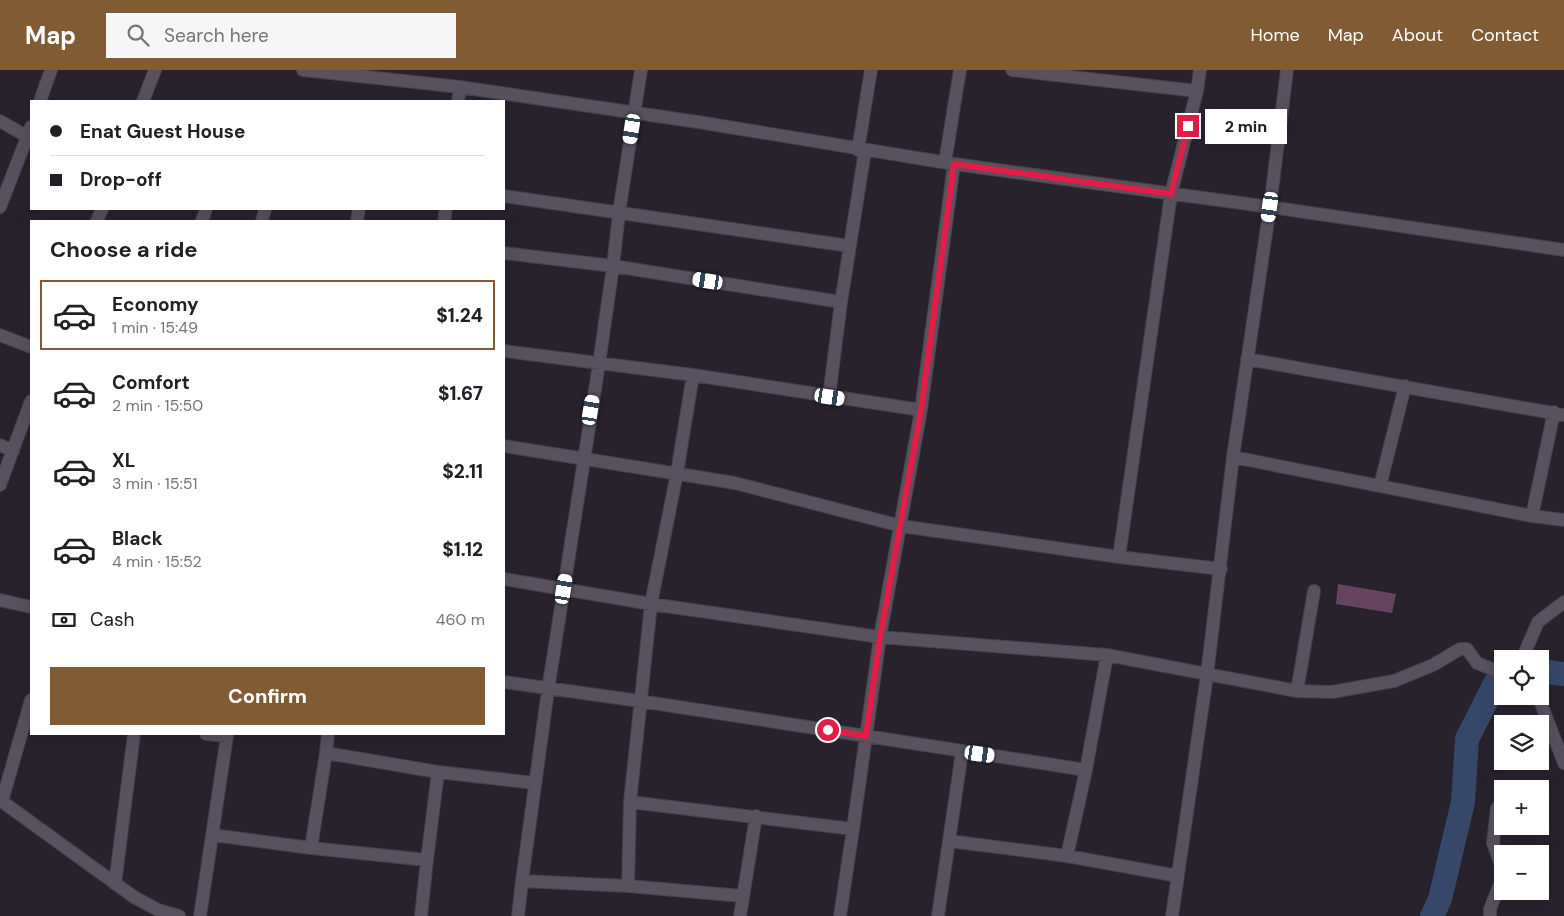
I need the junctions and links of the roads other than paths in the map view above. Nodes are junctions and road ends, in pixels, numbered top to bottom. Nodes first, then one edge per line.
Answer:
1 (51, 70) edge
2 (155, 70) edge
3 (303, 70) edge
4 (641, 70) edge
5 (872, 70) edge
6 (960, 70) edge
7 (1012, 70) edge
8 (1200, 70) edge
9 (1287, 70) edge
10 (326, 71) edge
11 (1055, 72) edge
12 (460, 87) junction
13 (1197, 92) junction
14 (40, 100) edge
15 (143, 100) edge
16 (458, 100) edge
17 (635, 113) junction
18 (0, 121) edge
19 (28, 141) edge
20 (861, 150) junction
21 (949, 163) junction
22 (1171, 194) junction
23 (505, 196) edge
24 (0, 207) edge
25 (1270, 207) junction
26 (619, 213) junction
27 (849, 246) junction
28 (1564, 250) edge
29 (505, 253) edge
30 (613, 266) junction
31 (841, 302) junction
32 (0, 335) edge
33 (30, 347) edge
34 (505, 351) edge
35 (1247, 359) junction
36 (599, 364) junction
37 (693, 375) junction
38 (1405, 386) junction
39 (830, 397) junction
40 (30, 404) edge
41 (921, 410) junction
42 (1559, 413) edge
43 (0, 446) edge
44 (505, 446) edge
45 (13, 451) junction
46 (1233, 457) junction
47 (584, 458) junction
48 (677, 474) junction
49 (0, 485) edge
50 (1380, 486) junction
51 (1532, 516) junction
52 (1564, 520) edge
53 (901, 526) junction
54 (1119, 557) junction
55 (1220, 569) junction
56 (505, 579) edge
57 (564, 589) junction
58 (1314, 591) dead end
59 (0, 600) edge
60 (1564, 602) edge
61 (651, 604) junction
62 (30, 607) edge
63 (880, 637) junction
64 (1526, 650) edge
65 (1107, 656) junction
66 (1494, 669) edge
67 (1207, 676) junction
68 (505, 682) edge
69 (548, 690) junction
70 (1297, 691) junction
71 (640, 701) junction
72 (1542, 705) edge
73 (30, 706) edge
74 (134, 735) edge
75 (227, 735) edge
76 (328, 735) edge
77 (866, 736) junction
78 (962, 752) junction
79 (326, 753) junction
80 (1564, 763) edge
81 (1086, 770) junction
82 (438, 772) junction
83 (535, 783) junction
84 (1, 800) edge
85 (630, 802) junction
86 (756, 816) junction
87 (853, 828) junction
88 (213, 835) junction
89 (949, 841) junction
90 (311, 848) junction
91 (1067, 856) junction
92 (427, 860) junction
93 (1178, 876) junction
94 (522, 881) junction
95 (115, 884) junction
96 (628, 886) junction
97 (742, 896) junction
98 (1494, 900) edge
99 (158, 913) edge
100 (179, 916) edge
101 (200, 916) edge
102 (421, 916) edge
103 (518, 916) edge
104 (740, 916) edge
105 (840, 916) edge
106 (938, 916) edge
107 (1172, 916) edge
108 (1490, 916) edge

1 - 14 street
2 - 15 street
3 - 10 street
4 - 17 street
5 - 20 street
6 - 21 street
7 - 11 street
8 - 13 street
9 - 25 street
10 - 12 street
11 - 13 street
12 - 16 street
12 - 17 street
13 - 22 street
17 - 20 street
17 - 26 street
18 - 19 street
19 - 24 street
20 - 21 street
20 - 27 street
21 - 22 street
21 - 41 street
22 - 25 street
22 - 54 street
23 - 26 street
25 - 28 street
25 - 35 street
26 - 27 street
26 - 30 street
27 - 31 street
29 - 30 street
30 - 31 street
30 - 36 street
31 - 39 street
32 - 33 street
34 - 36 street
35 - 38 street
35 - 46 street
36 - 37 street
36 - 47 street
37 - 39 street
37 - 48 street
38 - 42 street
38 - 50 street
39 - 41 street
40 - 45 street
41 - 53 street
42 - 51 street
43 - 45 street
44 - 47 street
45 - 49 street
46 - 50 street
46 - 55 street
47 - 48 street
47 - 57 street
48 - 53 street
48 - 61 street
50 - 51 street
51 - 52 street
53 - 54 street
53 - 63 street
54 - 55 street
55 - 67 street
56 - 57 street
57 - 61 street
57 - 69 street
58 - 70 street
59 - 62 street
60 - 64 street
61 - 63 street
61 - 71 street
63 - 65 street
63 - 77 street
65 - 67 street
65 - 81 street
66 - 70 street
67 - 70 street
67 - 93 street
68 - 69 street
69 - 71 street
69 - 83 street
71 - 77 street
71 - 85 street
72 - 80 street
73 - 84 street
74 - 95 street
75 - 88 street
76 - 79 street
77 - 78 street
77 - 87 street
78 - 81 street
78 - 89 street
79 - 82 street
79 - 90 street
81 - 91 street
82 - 83 street
82 - 92 street
83 - 94 street
84 - 95 street
85 - 86 street
85 - 96 street
86 - 87 street
86 - 97 street
87 - 105 street
88 - 90 street
88 - 101 street
89 - 91 street
89 - 106 street
90 - 92 street
91 - 93 street
92 - 102 street
93 - 107 street
94 - 96 street
94 - 103 street
95 - 99 street
96 - 97 street
97 - 104 street
98 - 108 street
99 - 100 street

